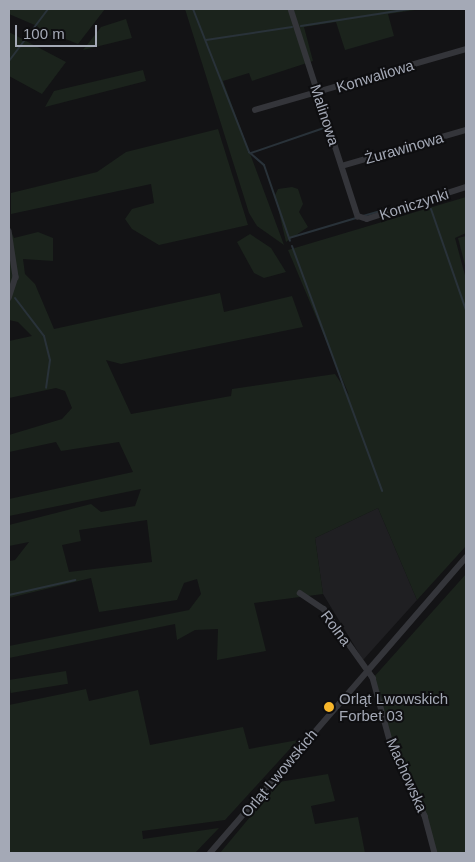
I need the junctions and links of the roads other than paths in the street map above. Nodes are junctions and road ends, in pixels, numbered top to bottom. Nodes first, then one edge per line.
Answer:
1 (291, 9) edge
2 (466, 49) edge
3 (317, 94) junction
4 (255, 110) dead end
5 (466, 130) edge
6 (342, 166) junction
7 (466, 187) edge
8 (362, 220) joint
9 (9, 231) edge
10 (9, 298) edge
11 (466, 557) edge
12 (300, 593) dead end
13 (366, 670) junction
14 (210, 853) edge
15 (435, 853) edge

1 - 3 street, Malinowa
2 - 3 street, Konwaliowa
3 - 4 street, Konwaliowa
3 - 6 street, Malinowa
5 - 6 street, Żurawinowa
6 - 8 street, Malinowa
7 - 8 street, Koniczynki
9 - 10 street
11 - 13 street, Orląt Lwowskich
12 - 13 street, Rolna
13 - 14 street, Orląt Lwowskich
13 - 15 street, Machowska

